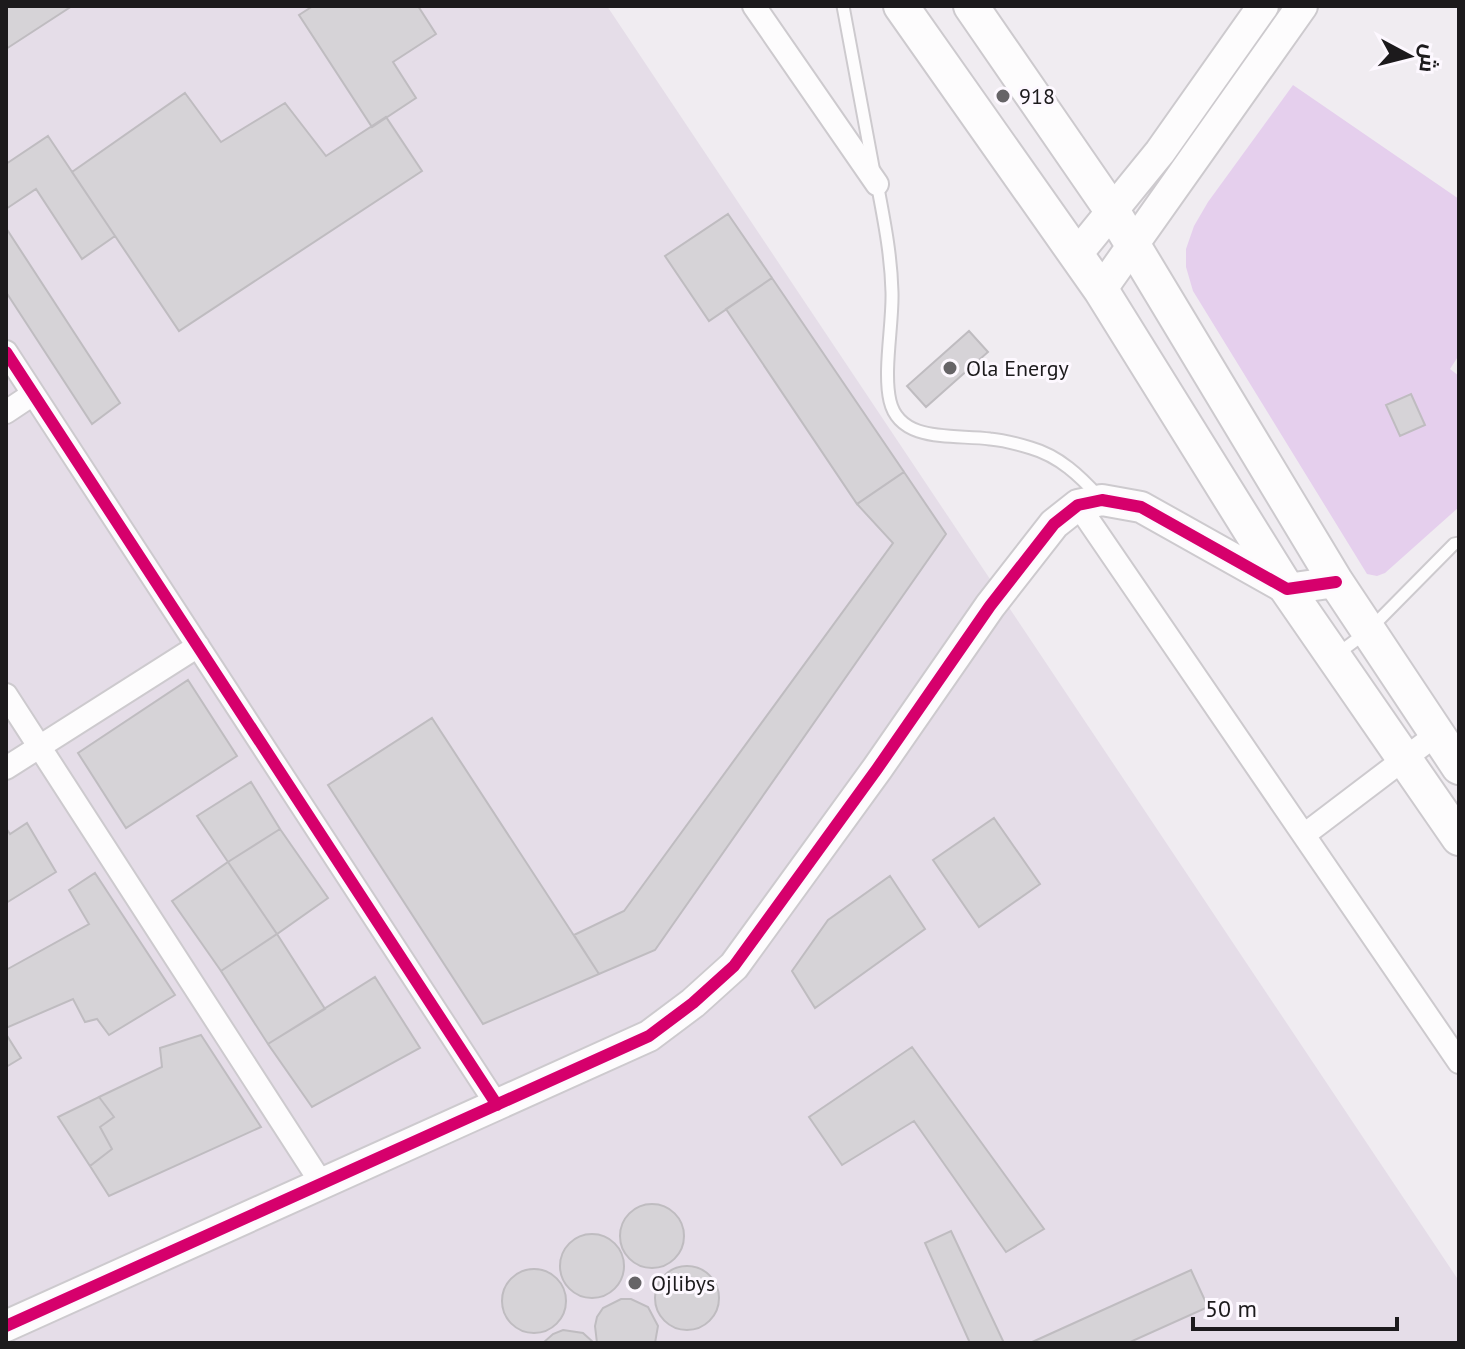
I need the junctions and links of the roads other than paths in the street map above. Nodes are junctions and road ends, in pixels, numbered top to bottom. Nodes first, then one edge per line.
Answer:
1 (754, 6) edge
2 (843, 6) edge
3 (901, 6) edge
4 (971, 6) edge
5 (1263, 6) edge
6 (1302, 6) edge
7 (877, 184) junction
8 (1113, 212) junction
9 (1133, 245) junction
10 (1077, 254) junction
11 (1101, 290) junction
12 (6, 352) edge
13 (33, 394) junction
14 (6, 412) edge
15 (1090, 503) junction
16 (1459, 543) edge
17 (1336, 582) junction
18 (1287, 589) junction
19 (1368, 631) junction
20 (198, 646) junction
21 (1334, 657) junction
22 (6, 695) edge
23 (1437, 734) junction
24 (39, 746) junction
25 (1404, 757) junction
26 (1459, 767) edge
27 (6, 768) edge
28 (1304, 835) junction
29 (1459, 838) edge
30 (1459, 1062) edge
31 (497, 1105) junction
32 (322, 1184) junction
33 (6, 1326) edge

1 - 7 street
2 - 7 lane
3 - 10 main road
4 - 8 main road
5 - 8 street
6 - 9 street
7 - 15 lane
8 - 9 main road
8 - 10 street
9 - 11 street
9 - 17 main road
10 - 11 main road
11 - 18 main road
12 - 13 street
13 - 14 street
13 - 20 street
15 - 18 street
15 - 28 street
15 - 31 street
16 - 19 lane
17 - 18 street
17 - 19 main road
18 - 21 main road
19 - 21 lane
19 - 23 main road
20 - 24 street
20 - 31 street
21 - 25 main road
22 - 24 street
23 - 25 street
23 - 26 main road
24 - 27 street
24 - 32 street
25 - 28 street
25 - 29 main road
28 - 30 street
31 - 32 street
32 - 33 street

